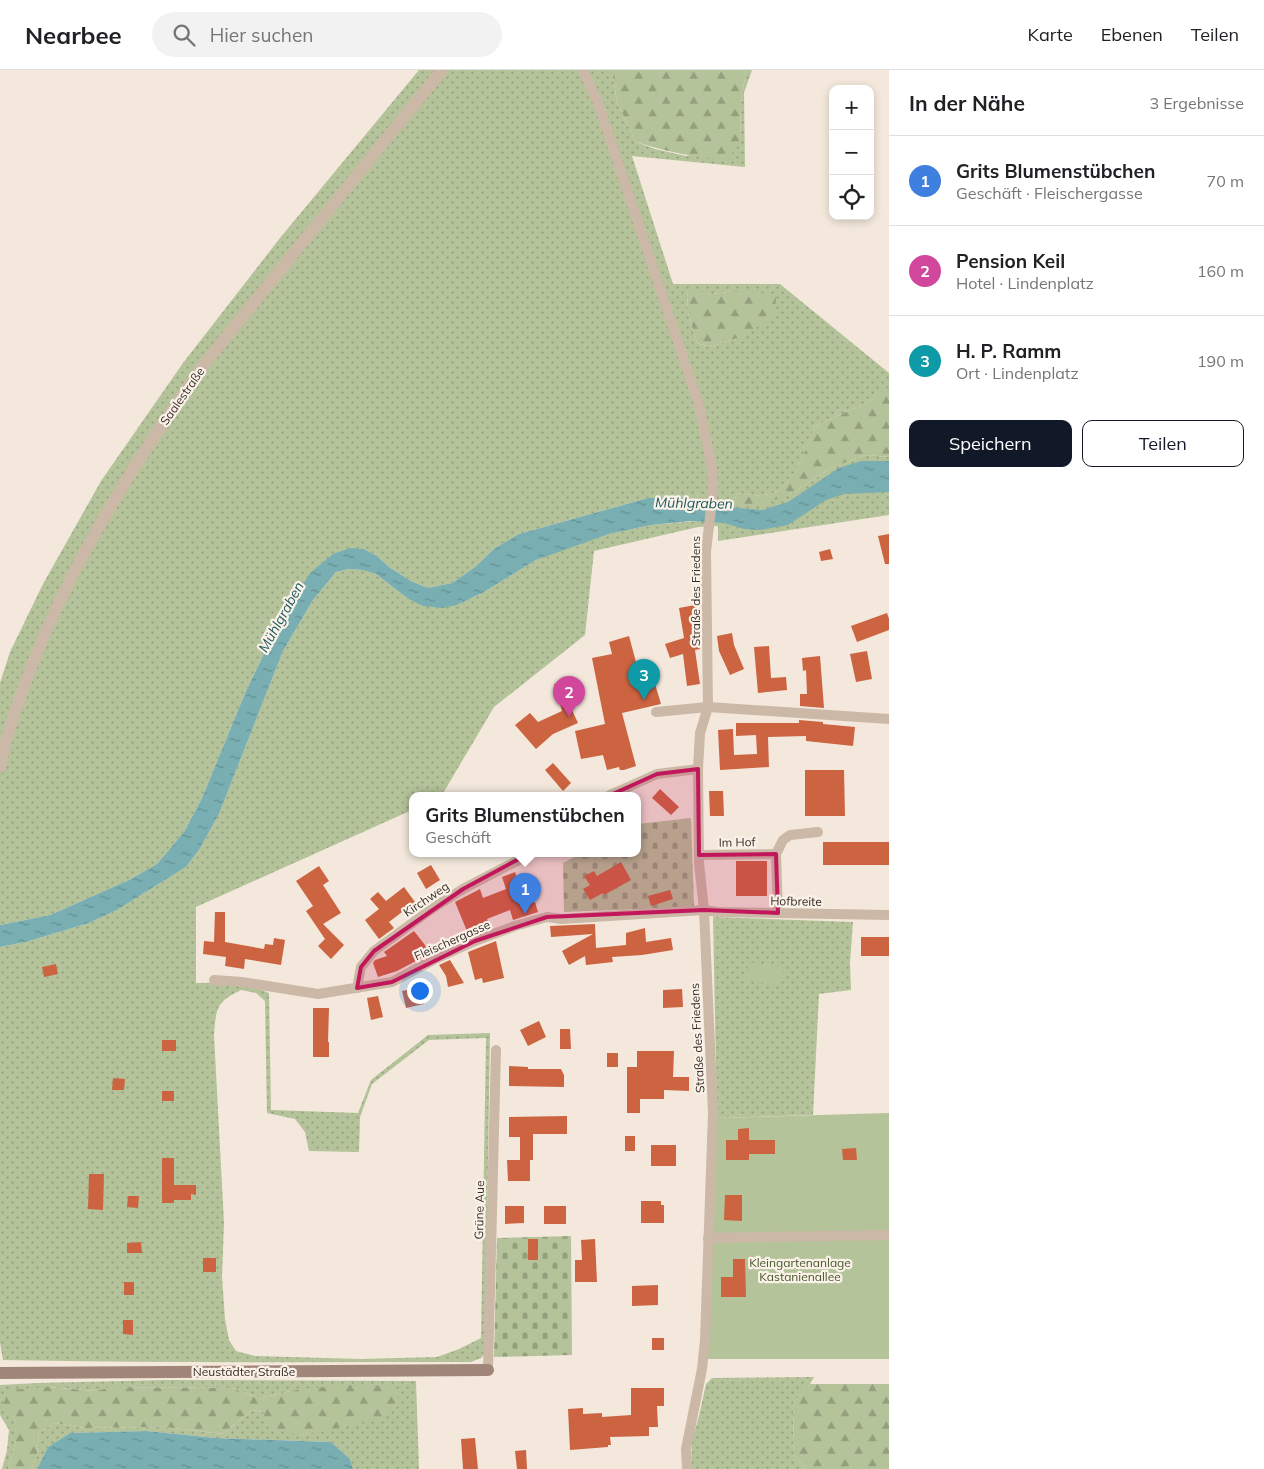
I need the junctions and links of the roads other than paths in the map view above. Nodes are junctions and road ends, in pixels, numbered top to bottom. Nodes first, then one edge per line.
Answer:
1 (442, 70) edge
2 (583, 70) edge
3 (708, 707) junction
4 (656, 712) dead end
5 (889, 719) edge
6 (0, 767) edge
7 (698, 769) junction
8 (617, 792) edge
9 (818, 832) dead end
10 (776, 854) junction
11 (699, 855) junction
12 (524, 857) edge
13 (704, 910) junction
14 (778, 913) junction
15 (889, 915) edge
16 (214, 980) dead end
17 (357, 988) junction
18 (496, 1050) dead end
19 (889, 1235) edge
20 (708, 1238) junction
21 (488, 1370) joint
22 (0, 1373) edge
23 (687, 1469) edge

1 - 6 street, Saalestraße
2 - 3 street, Straße des Friedens
3 - 4 street
3 - 5 street
3 - 7 street, Straße des Friedens
7 - 8 street
7 - 11 street, Straße des Friedens
9 - 10 street
10 - 11 street, Im Hof
10 - 14 street
11 - 13 street, Straße des Friedens
12 - 17 street, Kirchweg
13 - 14 street, Hofbreite
13 - 17 street, Fleischergasse
13 - 20 street, Straße des Friedens
14 - 15 street, Hofbreite
16 - 17 street, Fleischergasse
18 - 21 street, Grüne Aue
19 - 20 street
20 - 23 street, Straße des Friedens
21 - 22 main road, Neustädter Straße

